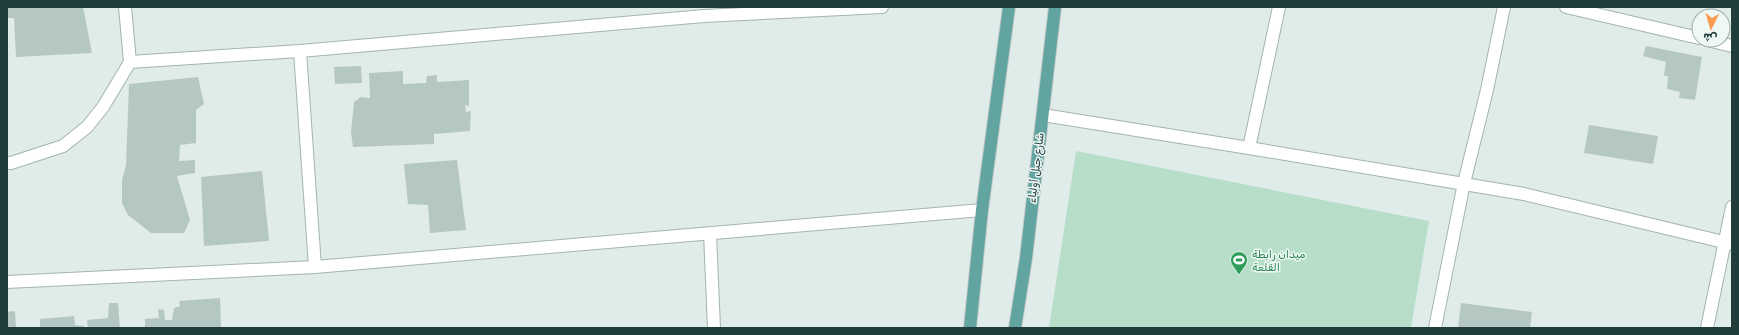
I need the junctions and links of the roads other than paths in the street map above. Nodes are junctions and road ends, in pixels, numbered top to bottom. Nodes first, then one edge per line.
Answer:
1 (125, 7) edge
2 (882, 7) edge
3 (1009, 7) edge
4 (1055, 7) edge
5 (1279, 7) edge
6 (1504, 7) edge
7 (1566, 7) edge
8 (869, 8) edge
9 (1691, 36) edge
10 (300, 51) junction
11 (130, 62) junction
12 (1043, 115) junction
13 (1249, 148) junction
14 (7, 163) edge
15 (1464, 183) junction
16 (1732, 207) edge
17 (982, 210) junction
18 (710, 233) junction
19 (1728, 243) edge
20 (315, 266) junction
21 (7, 282) edge
22 (714, 328) edge
23 (970, 328) edge
24 (1015, 328) edge
25 (1435, 328) edge
26 (1707, 328) edge

1 - 11 street
2 - 8 street
3 - 17 main road
4 - 12 main road, شارع جبل أولياء
5 - 13 street
6 - 15 street
7 - 9 street
8 - 10 street
10 - 11 street
10 - 20 street
11 - 14 street
12 - 13 street
12 - 24 main road, شارع جبل أولياء
13 - 15 street
15 - 19 street
15 - 25 street
16 - 19 street
17 - 18 street
17 - 23 main road
18 - 20 street
18 - 22 street
19 - 26 street
20 - 21 street

